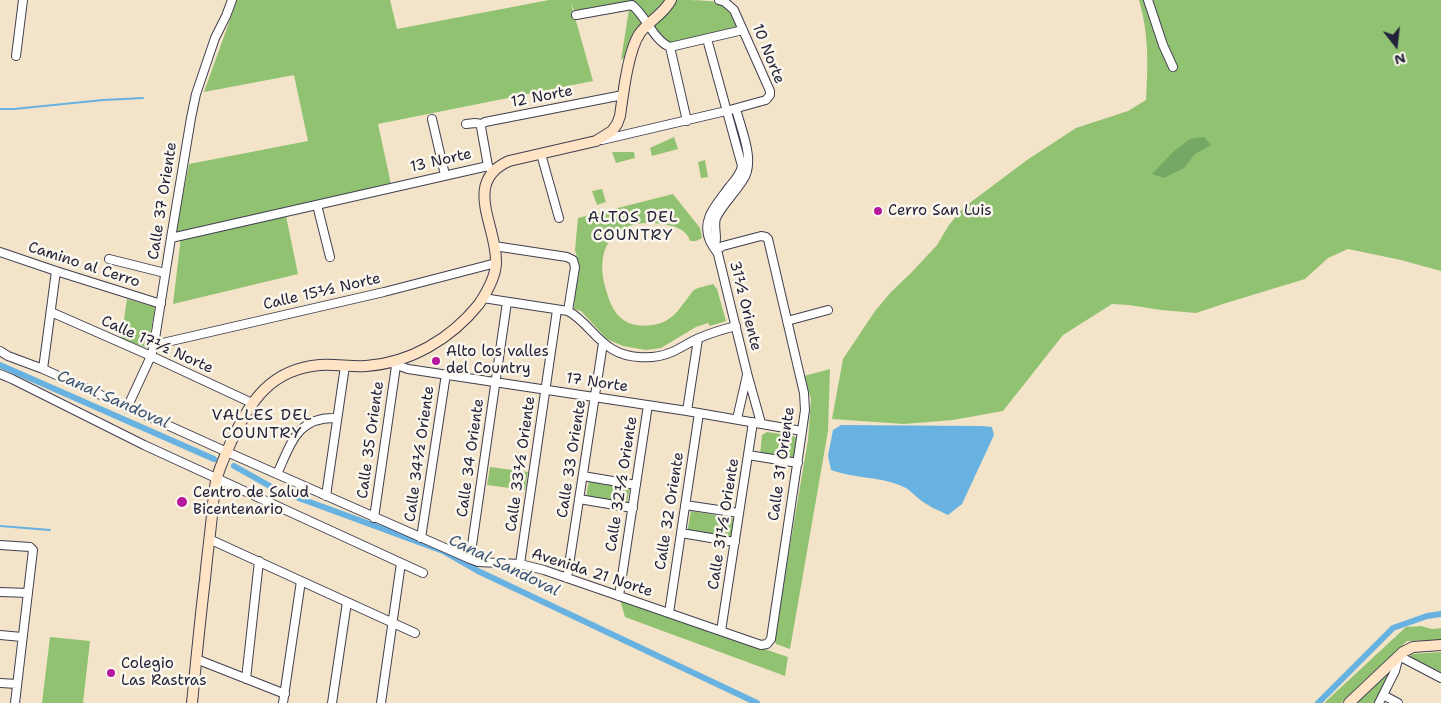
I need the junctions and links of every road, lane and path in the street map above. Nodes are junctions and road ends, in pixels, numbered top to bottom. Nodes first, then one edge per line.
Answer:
1 (23, 0) edge
2 (232, 0) edge
3 (671, 0) edge
4 (719, 0) edge
5 (1148, 0) edge
6 (576, 15) dead end
7 (648, 24) junction
8 (743, 30) junction
9 (707, 39) junction
10 (670, 48) junction
11 (16, 56) dead end
12 (1174, 67) dead end
13 (623, 95) junction
14 (769, 98) joint
15 (736, 109) junction
16 (726, 111) junction
17 (432, 119) dead end
18 (686, 120) junction
19 (466, 124) dead end
20 (482, 124) junction
21 (596, 141) junction
22 (541, 154) junction
23 (490, 169) junction
24 (744, 170) junction
25 (445, 175) junction
26 (317, 205) junction
27 (559, 218) dead end
28 (171, 238) junction
29 (494, 246) junction
30 (715, 249) junction
31 (0, 252) edge
32 (330, 257) dead end
33 (109, 259) dead end
34 (496, 263) junction
35 (56, 271) junction
36 (166, 273) junction
37 (483, 298) junction
38 (507, 302) junction
39 (161, 304) junction
40 (557, 310) junction
41 (828, 310) dead end
42 (568, 311) junction
43 (51, 312) junction
44 (787, 321) junction
45 (736, 326) junction
46 (698, 339) junction
47 (603, 343) junction
48 (154, 345) junction
49 (0, 351) edge
50 (151, 356) junction
51 (392, 364) junction
52 (345, 366) junction
53 (43, 369) junction
54 (747, 373) junction
55 (0, 374) edge
56 (446, 374) junction
57 (496, 382) junction
58 (546, 390) junction
59 (595, 397) junction
60 (252, 403) junction
61 (648, 405) junction
62 (127, 408) junction
63 (687, 410) junction
64 (700, 413) junction
65 (337, 418) junction
66 (737, 419) junction
67 (757, 422) junction
68 (802, 431) junction
69 (227, 452) junction
70 (748, 455) junction
71 (798, 462) junction
72 (276, 474) junction
73 (583, 476) junction
74 (216, 478) junction
75 (636, 485) junction
76 (326, 496) junction
77 (579, 499) junction
78 (685, 505) junction
79 (633, 508) junction
80 (739, 513) junction
81 (374, 518) junction
82 (681, 533) junction
83 (421, 538) junction
84 (209, 539) junction
85 (735, 542) junction
86 (0, 545) edge
87 (470, 559) junction
88 (259, 562) junction
89 (401, 563) junction
90 (520, 564) junction
91 (423, 573) dead end
92 (567, 578) junction
93 (301, 581) junction
94 (0, 592) edge
95 (28, 594) junction
96 (619, 596) junction
97 (347, 602) junction
98 (669, 613) junction
99 (393, 623) junction
100 (721, 631) junction
101 (415, 633) dead end
102 (0, 636) edge
103 (22, 638) junction
104 (771, 639) joint
105 (1441, 645) edge
106 (1399, 656) junction
107 (196, 659) junction
108 (1441, 678) edge
109 (246, 679) junction
110 (0, 683) edge
111 (17, 684) junction
112 (285, 694) junction
113 (1381, 699) edge
114 (15, 703) edge
115 (192, 703) edge
116 (283, 703) edge
117 (332, 703) edge
118 (381, 703) edge
119 (1349, 703) edge
120 (1398, 703) edge

1 - 11 street
2 - 28 street, Calle 37 Oriente
3 - 7 street
4 - 8 street, 10 Norte
5 - 12 street
6 - 7 street
7 - 10 street
7 - 13 street
8 - 9 street
8 - 14 street, 10 Norte
9 - 10 street
9 - 16 street
10 - 18 street
13 - 20 street, 12 Norte
13 - 21 street
14 - 15 street, 13 Norte
15 - 16 street, 13 Norte
15 - 24 street
16 - 18 street, 13 Norte
16 - 24 street
17 - 25 street
18 - 21 street, 13 Norte
19 - 20 street, 12 Norte
20 - 23 street
21 - 22 street, 13 Norte
22 - 23 street, 13 Norte
22 - 27 street
23 - 25 street, 13 Norte
23 - 29 street
24 - 30 street, 31½ Oriente
25 - 26 street, 13 Norte
26 - 28 street, 13 Norte
26 - 32 street
28 - 36 street, Calle 37 Oriente
29 - 34 street
29 - 42 street
30 - 44 street, Calle 31 Oriente
30 - 45 street, 31½ Oriente
31 - 35 street, Camino al Cerro
33 - 36 street
34 - 37 street
34 - 48 street, Calle 15½ Norte
35 - 39 street, Camino al Cerro
35 - 43 street
36 - 39 street, Calle 37 Oriente
37 - 38 street
37 - 51 street
38 - 40 street
38 - 57 street, Calle 34 Oriente
39 - 48 street, Calle 37 Oriente
40 - 42 street
40 - 58 street, Calle 33½ Oriente
41 - 44 street
42 - 47 street
43 - 50 street, Calle 17½ Norte
43 - 53 street
44 - 68 street, Calle 31 Oriente
45 - 46 street
45 - 54 street, 31½ Oriente
46 - 47 street
46 - 63 street
47 - 59 street, Calle 33 Oriente
48 - 50 street, Calle 37 Oriente
49 - 53 street, Avenida 21 Norte
50 - 60 street, Calle 17½ Norte
50 - 62 street, Calle 37 Oriente
51 - 52 street
51 - 56 street, 17 Norte
51 - 81 street, Calle 35 Oriente
52 - 60 street
52 - 65 street
53 - 62 street, Avenida 21 Norte
54 - 66 street, 31½ Oriente
54 - 67 street, 31½ Oriente
55 - 74 street
56 - 57 street, 17 Norte
56 - 83 street, Calle 34½ Oriente
57 - 58 street, 17 Norte
57 - 87 street, Calle 34 Oriente
58 - 59 street, 17 Norte
58 - 90 street, Calle 33½ Oriente
59 - 61 street, 17 Norte
59 - 73 street, Calle 33 Oriente
60 - 69 street
61 - 63 street, 17 Norte
61 - 75 street, Calle 32½ Oriente
62 - 69 street, Avenida 21 Norte
63 - 64 street, 17 Norte
64 - 66 street, 17 Norte
64 - 78 street, Calle 32 Oriente
65 - 72 street
65 - 76 street
66 - 67 street, 17 Norte
67 - 68 street, 17 Norte
67 - 70 street, Calle 31½ Oriente
68 - 71 street, Calle 31 Oriente
69 - 72 street, Avenida 21 Norte
69 - 74 street
70 - 71 street
70 - 80 street, Calle 31½ Oriente
71 - 104 street, Calle 31 Oriente
72 - 76 street, Avenida 21 Norte
73 - 75 street
73 - 77 street, Calle 33 Oriente
74 - 84 street
74 - 89 street
75 - 79 street, Calle 32½ Oriente
76 - 81 street, Avenida 21 Norte
77 - 79 street
77 - 92 street, Calle 33 Oriente
78 - 80 street
78 - 82 street, Calle 32 Oriente
79 - 96 street, Calle 32½ Oriente
80 - 85 street, Calle 31½ Oriente
81 - 83 street, Avenida 21 Norte
82 - 85 street
82 - 98 street, Calle 32 Oriente
83 - 87 street, Avenida 21 Norte
84 - 88 street
84 - 107 street
85 - 100 street, Calle 31½ Oriente
86 - 95 street
87 - 90 street, Avenida 21 Norte
88 - 93 street
88 - 109 street
89 - 91 street
89 - 99 street
90 - 92 street, Avenida 21 Norte
92 - 96 street, Avenida 21 Norte
93 - 97 street
93 - 112 street
94 - 95 street
95 - 103 street
96 - 98 street, Avenida 21 Norte
97 - 99 street
97 - 117 street
98 - 100 street, Avenida 21 Norte
99 - 101 street
99 - 118 street
100 - 104 street, Avenida 21 Norte
102 - 103 street
103 - 111 street
105 - 106 street
106 - 108 street
106 - 113 street
106 - 119 street
107 - 109 street
107 - 115 street
109 - 112 street
110 - 111 street
111 - 114 street
112 - 116 street
113 - 120 street

